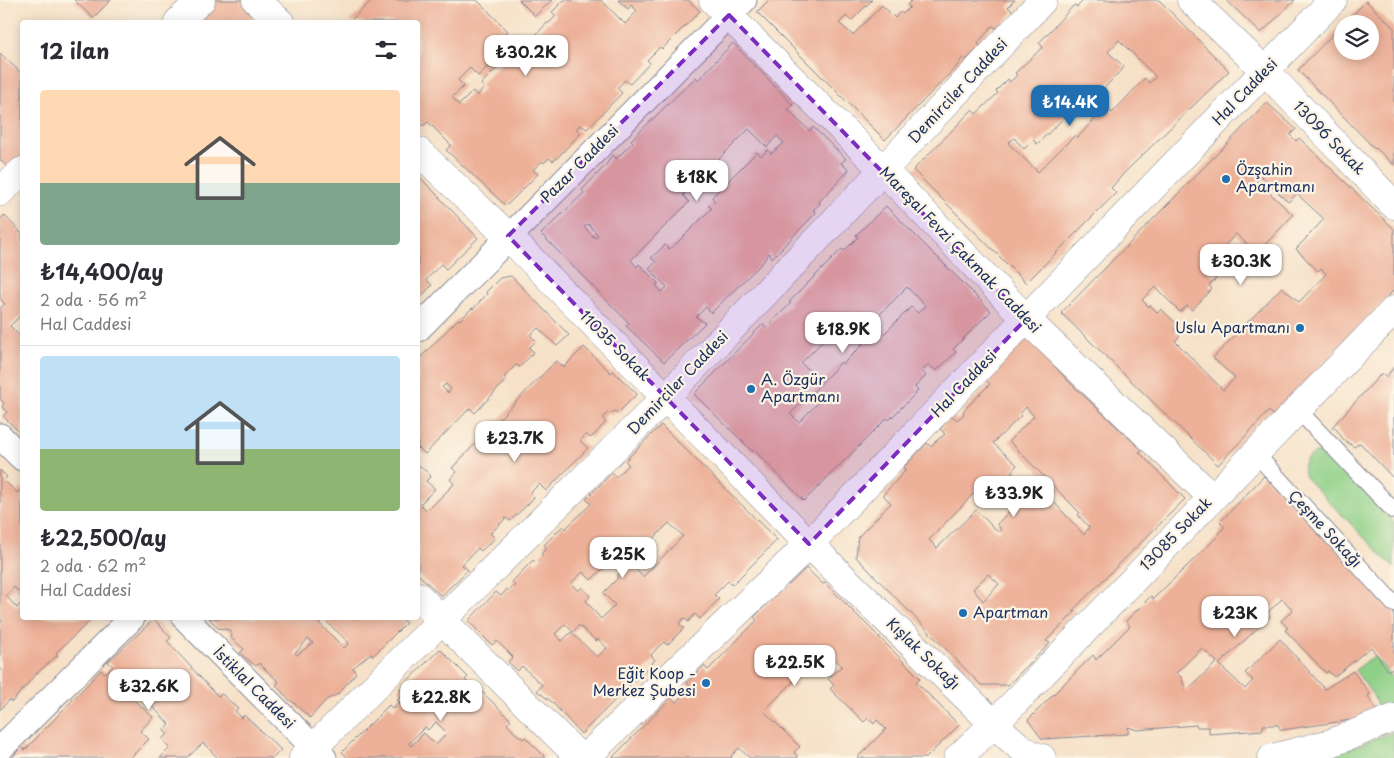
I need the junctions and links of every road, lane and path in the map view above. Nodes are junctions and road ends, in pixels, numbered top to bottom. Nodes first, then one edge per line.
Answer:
1 (201, 0) edge
2 (256, 0) edge
3 (1043, 0) edge
4 (1191, 0) edge
5 (1333, 0) edge
6 (728, 5) edge
7 (180, 20) edge
8 (278, 20) edge
9 (1265, 71) junction
10 (420, 154) edge
11 (883, 170) junction
12 (1394, 205) edge
13 (508, 236) junction
14 (1394, 310) edge
15 (1026, 319) junction
16 (420, 327) edge
17 (666, 397) junction
18 (1298, 410) junction
19 (0, 436) edge
20 (1256, 454) junction
21 (20, 456) edge
22 (1212, 497) junction
23 (1394, 511) edge
24 (809, 544) junction
25 (420, 598) edge
26 (1394, 604) edge
27 (130, 620) edge
28 (186, 620) edge
29 (441, 621) junction
30 (1394, 718) edge
31 (994, 724) junction
32 (0, 749) edge
33 (314, 755) edge
34 (580, 758) edge
35 (585, 758) edge
36 (958, 758) edge
37 (1011, 758) edge
38 (1042, 758) edge
39 (1272, 758) edge

1 - 7 street
2 - 8 street
3 - 11 street, Demirciler Caddesi
4 - 9 street, 13096 Sokak
5 - 9 street, Hal Caddesi
6 - 11 street, Mareşal Fevzi Çakmak Caddesi
6 - 13 street, Pazar Caddesi
9 - 12 street, 13096 Sokak
9 - 15 street, Hal Caddesi
10 - 13 street, 11035 Sokak
11 - 15 street, Mareşal Fevzi Çakmak Caddesi
11 - 17 street, Demirciler Caddesi
13 - 16 street, Pazar Caddesi
13 - 17 street, 11035 Sokak
14 - 18 street, 13085 Sokak
15 - 22 street, Mareşal Fevzi Çakmak Caddesi
15 - 24 street, Hal Caddesi
17 - 24 street, 11035 Sokak
17 - 29 street, Demirciler Caddesi
18 - 20 street, 13085 Sokak
18 - 23 lane
19 - 21 street
20 - 22 street, 13085 Sokak
20 - 26 lane, Çeşme Sokağı
22 - 31 street, 13085 Sokak
24 - 31 street, Kışlak Sokağı
24 - 35 street, Hal Caddesi
25 - 29 street
27 - 32 street
28 - 33 street, İstiklal Caddesi
29 - 33 street, Demirciler Caddesi
29 - 34 street
30 - 39 street
31 - 36 street, 13085 Sokak
31 - 37 street
31 - 38 street, Kışlak Sokağı

